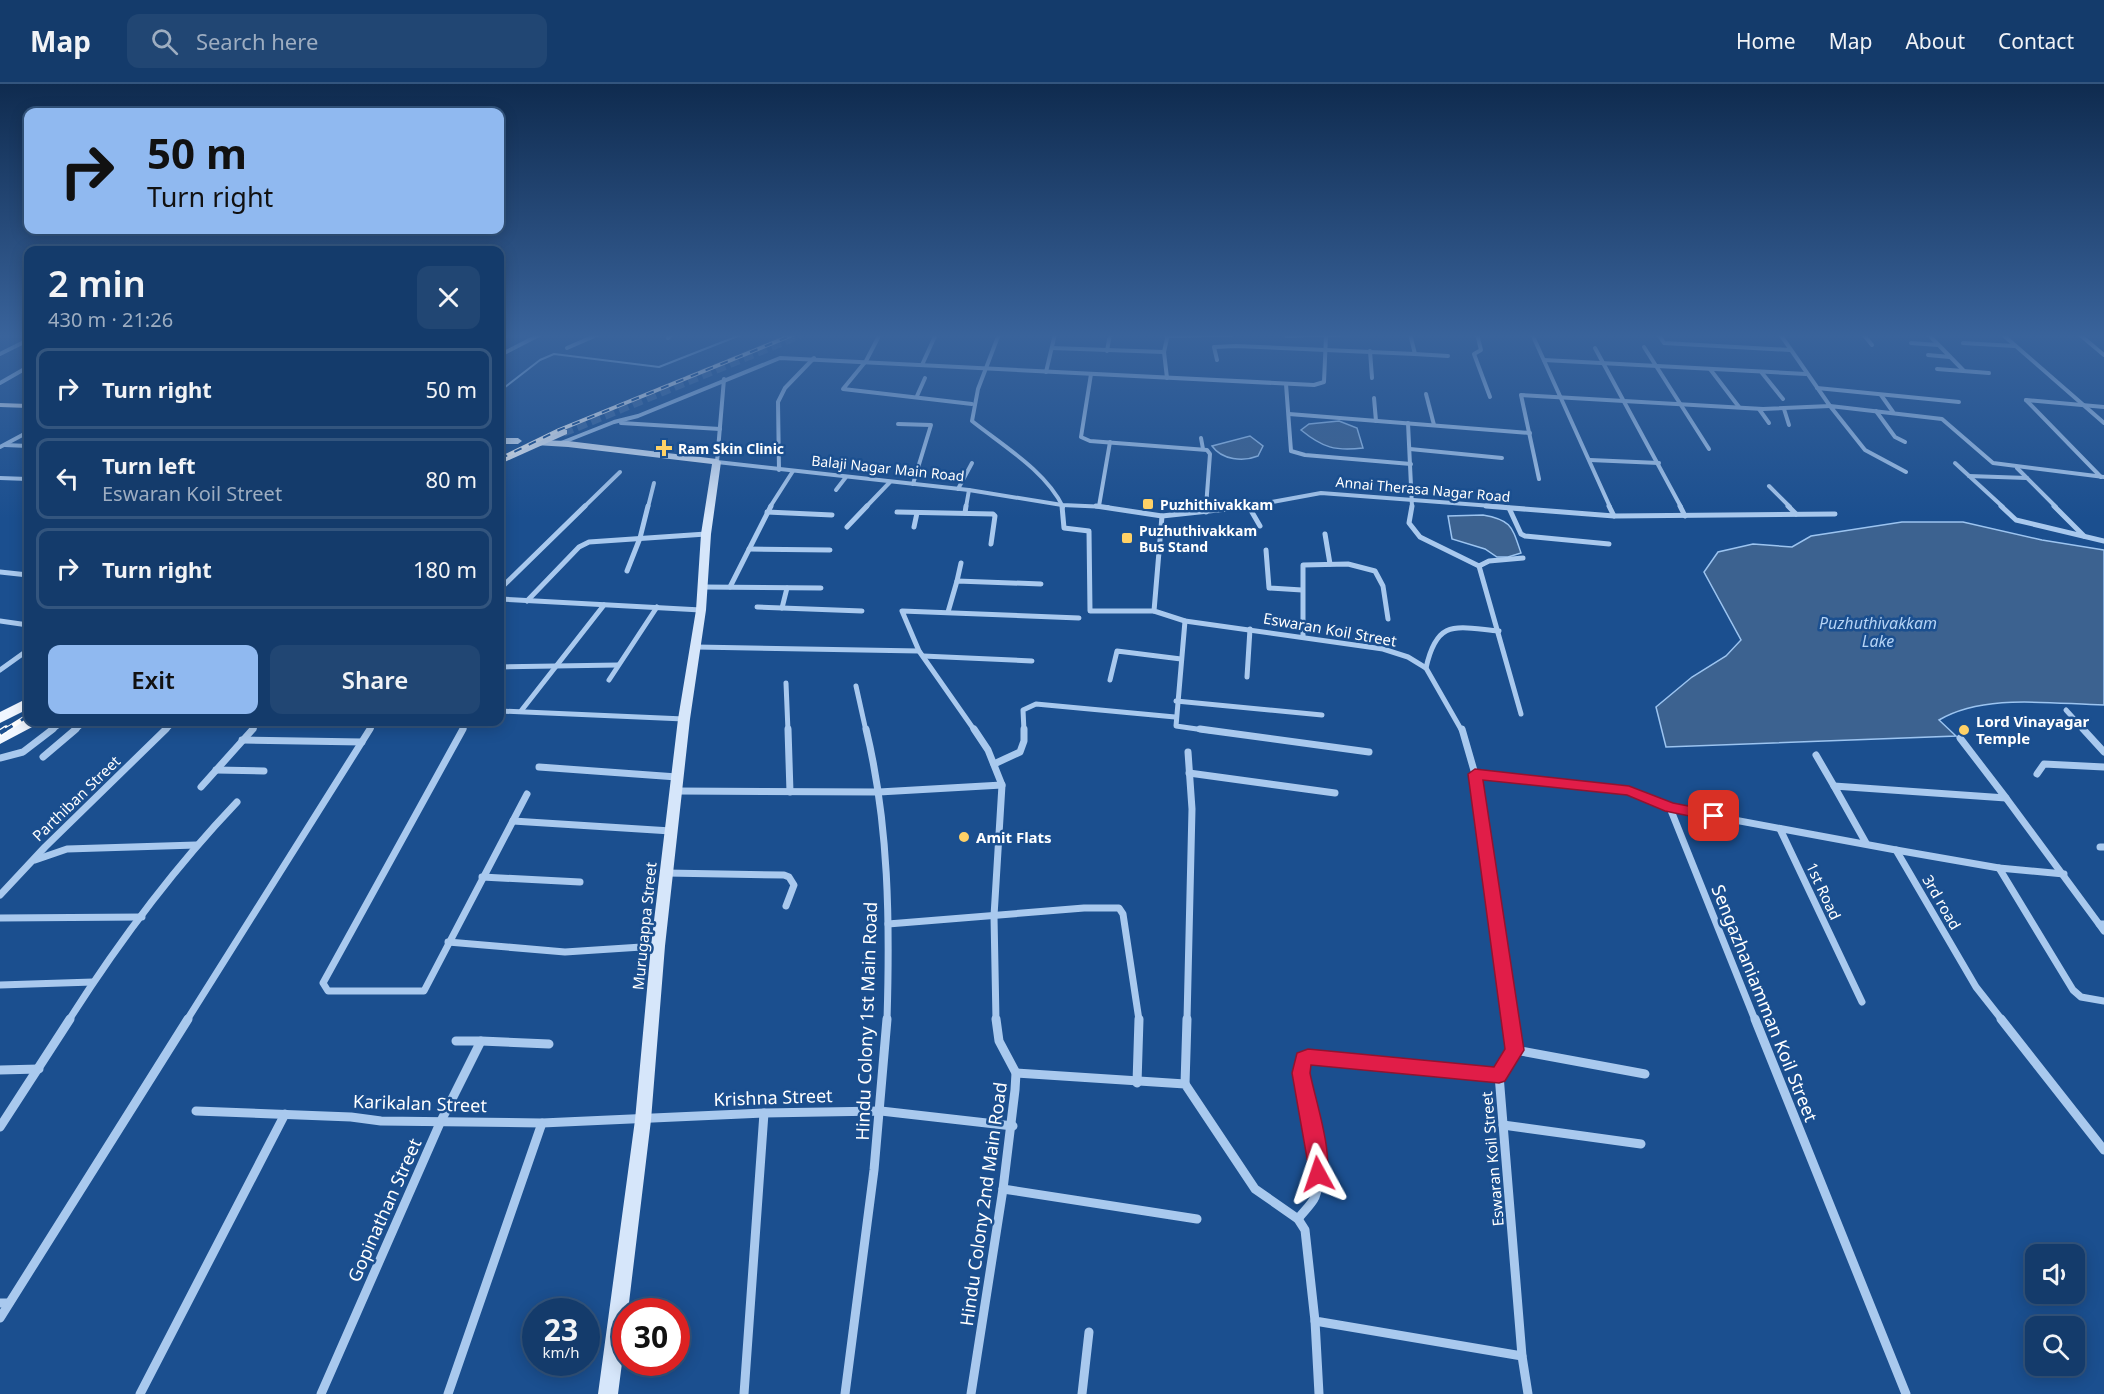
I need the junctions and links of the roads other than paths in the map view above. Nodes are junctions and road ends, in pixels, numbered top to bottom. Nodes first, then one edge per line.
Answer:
1 (687, 395) edge
2 (723, 395) edge
3 (781, 395) edge
4 (908, 395) edge
5 (976, 395) edge
6 (1088, 395) edge
7 (1287, 395) edge
8 (1426, 395) edge
9 (1521, 395) edge
10 (1526, 395) edge
11 (1622, 395) edge
12 (1673, 395) edge
13 (1729, 395) edge
14 (1780, 395) edge
15 (1823, 395) edge
16 (1882, 395) edge
17 (1892, 395) edge
18 (2072, 395) edge
19 (917, 396) joint
20 (1561, 396) junction
21 (1374, 398) dead end
22 (1783, 399) dead end
23 (1625, 400) junction
24 (1959, 402) dead end
25 (1678, 403) junction
26 (972, 404) junction
27 (0, 405) edge
28 (2083, 405) junction
29 (24, 406) edge
30 (1830, 406) junction
31 (1738, 407) junction
32 (2104, 407) edge
33 (1761, 409) junction
34 (1784, 409) junction
35 (1876, 411) junction
36 (1893, 412) junction
37 (1288, 414) junction
38 (1376, 421) junction
39 (614, 422) junction
40 (1408, 423) junction
41 (1769, 423) dead end
42 (2104, 423) edge
43 (898, 424) dead end
44 (1434, 425) junction
45 (1790, 425) dead end
46 (550, 427) tunnel mouth
47 (720, 429) junction
48 (1530, 433) junction
49 (24, 434) edge
50 (562, 437) junction
51 (1201, 438) dead end
52 (504, 441) edge
53 (519, 441) junction
54 (1110, 442) junction
55 (1905, 442) dead end
56 (2, 446) edge
57 (24, 446) edge
58 (504, 449) edge
59 (1203, 449) junction
60 (1410, 449) junction
61 (1709, 449) dead end
62 (1502, 458) dead end
63 (504, 459) edge
64 (1590, 460) junction
65 (717, 462) junction
66 (972, 463) dead end
67 (1659, 463) junction
68 (1955, 463) dead end
69 (1411, 464) junction
70 (2017, 468) junction
71 (779, 470) junction
72 (793, 471) junction
73 (620, 472) dead end
74 (1906, 472) dead end
75 (1969, 476) junction
76 (846, 477) junction
77 (0, 478) edge
78 (2027, 478) junction
79 (2103, 478) edge
80 (24, 479) edge
81 (1539, 479) dead end
82 (890, 482) junction
83 (654, 483) dead end
84 (913, 484) junction
85 (1769, 486) dead end
86 (958, 489) junction
87 (836, 490) dead end
88 (969, 490) junction
89 (1413, 499) junction
90 (1062, 505) junction
91 (1099, 506) junction
92 (1249, 507) junction
93 (1509, 508) junction
94 (767, 512) junction
95 (897, 512) dead end
96 (1206, 512) junction
97 (917, 513) junction
98 (965, 513) junction
99 (1796, 514) junction
100 (1835, 514) dead end
101 (832, 515) dead end
102 (1162, 516) junction
103 (1614, 516) junction
104 (1685, 516) junction
105 (1260, 526) dead end
106 (848, 527) dead end
107 (914, 527) dead end
108 (706, 534) junction
109 (1325, 534) dead end
110 (2084, 536) junction
111 (640, 538) junction
112 (2104, 541) edge
113 (991, 544) dead end
114 (1609, 544) dead end
115 (749, 549) junction
116 (830, 550) dead end
117 (1266, 550) dead end
118 (1523, 558) dead end
119 (962, 563) dead end
120 (1330, 564) junction
121 (1479, 566) junction
122 (627, 571) dead end
123 (0, 572) edge
124 (24, 575) edge
125 (957, 581) junction
126 (1041, 584) dead end
127 (504, 585) edge
128 (703, 587) junction
129 (730, 587) junction
130 (787, 588) junction
131 (821, 588) dead end
132 (1302, 590) junction
133 (504, 599) edge
134 (527, 601) junction
135 (604, 605) junction
136 (657, 607) junction
137 (757, 607) dead end
138 (782, 608) junction
139 (701, 610) junction
140 (862, 610) dead end
141 (1154, 611) junction
142 (948, 612) junction
143 (1078, 618) dead end
144 (1388, 619) dead end
145 (0, 621) edge
146 (1185, 621) junction
147 (24, 624) edge
148 (1250, 630) junction
149 (1499, 631) junction
150 (1303, 636) junction
151 (696, 646) junction
152 (24, 653) edge
153 (921, 653) junction
154 (1181, 659) junction
155 (1032, 661) dead end
156 (618, 665) junction
157 (555, 666) junction
158 (504, 667) edge
159 (1426, 668) junction
160 (0, 670) edge
161 (1247, 677) dead end
162 (609, 680) dead end
163 (1110, 680) dead end
164 (786, 683) dead end
165 (856, 686) dead end
166 (1176, 702) junction
167 (24, 705) edge
168 (2066, 710) dead end
169 (504, 711) edge
170 (521, 711) junction
171 (1521, 714) dead end
172 (1322, 715) dead end
173 (1174, 717) junction
174 (0, 718) edge
175 (684, 719) junction
176 (24, 726) edge
177 (58, 726) edge
178 (80, 726) edge
179 (170, 726) edge
180 (255, 726) edge
181 (372, 726) edge
182 (465, 726) edge
183 (1960, 738) dead end
184 (0, 739) edge
185 (243, 740) junction
186 (362, 742) junction
187 (1188, 752) dead end
188 (1369, 752) dead end
189 (2104, 753) edge
190 (1816, 755) dead end
191 (43, 757) dead end
192 (0, 758) edge
193 (994, 764) junction
194 (539, 767) dead end
195 (2104, 767) edge
196 (216, 770) junction
197 (264, 771) dead end
198 (1189, 773) junction
199 (1475, 774) junction
200 (2037, 774) dead end
201 (677, 784) junction
202 (1002, 785) junction
203 (1834, 786) junction
204 (201, 788) dead end
205 (790, 792) junction
206 (879, 792) junction
207 (1335, 793) dead end
208 (528, 794) dead end
209 (2006, 798) junction
210 (237, 802) dead end
211 (1670, 808) junction
212 (513, 821) junction
213 (1780, 829) junction
214 (671, 831) junction
215 (1866, 843) junction
216 (196, 845) junction
217 (1896, 850) junction
218 (32, 861) junction
219 (1999, 868) junction
220 (666, 873) junction
221 (2064, 874) junction
222 (482, 877) junction
223 (580, 882) dead end
224 (0, 895) edge
225 (786, 906) dead end
226 (994, 916) junction
227 (142, 917) junction
228 (0, 918) edge
229 (888, 924) junction
230 (2102, 926) edge
231 (448, 942) junction
232 (658, 946) junction
233 (93, 982) junction
234 (0, 985) edge
235 (2104, 1001) edge
236 (1862, 1002) dead end
237 (456, 1041) dead end
238 (481, 1041) junction
239 (549, 1044) dead end
240 (1515, 1050) junction
241 (39, 1069) junction
242 (0, 1070) edge
243 (1016, 1073) junction
244 (1645, 1074) dead end
245 (1499, 1075) junction
246 (1137, 1083) junction
247 (1185, 1084) junction
248 (196, 1111) dead end
249 (881, 1111) junction
250 (764, 1113) junction
251 (285, 1114) junction
252 (643, 1120) junction
253 (440, 1123) junction
254 (542, 1123) junction
255 (1503, 1125) junction
256 (1012, 1126) junction
257 (0, 1127) edge
258 (1641, 1144) dead end
259 (2104, 1150) edge
260 (1004, 1190) junction
261 (1197, 1219) dead end
262 (1298, 1219) junction
263 (5, 1303) edge
264 (0, 1317) edge
265 (1315, 1321) junction
266 (1089, 1332) dead end
267 (1522, 1356) junction
268 (140, 1394) edge
269 (321, 1394) edge
270 (448, 1394) edge
271 (608, 1394) edge
272 (744, 1394) edge
273 (845, 1394) edge
274 (971, 1394) edge
275 (1082, 1394) edge
276 (1319, 1394) edge
277 (1528, 1394) edge
278 (1906, 1394) edge

1 - 39 street
2 - 47 street
3 - 71 street
4 - 19 street
5 - 26 street
6 - 54 street
7 - 37 street
8 - 44 street
9 - 48 street
10 - 20 street
11 - 23 street
12 - 25 street
13 - 31 street
14 - 22 street
15 - 30 street
16 - 36 street
17 - 24 street
18 - 28 street
19 - 26 street
20 - 23 street
20 - 64 street
21 - 38 street
23 - 25 street
23 - 67 street
25 - 31 street
25 - 61 street
26 - 90 street
27 - 29 street
28 - 32 street
28 - 42 street
28 - 79 street
30 - 34 street
30 - 35 street
30 - 74 street
31 - 33 street
33 - 34 street
33 - 41 street
34 - 45 street
35 - 36 street
35 - 55 street
36 - 70 street
37 - 38 street
37 - 69 street
38 - 40 street
39 - 47 street
39 - 50 street
40 - 44 street
40 - 60 street
43 - 84 street
44 - 48 street
46 - 53 main road
47 - 65 street
48 - 81 street
49 - 56 street
50 - 63 main road
50 - 65 street, Balaji Nagar Main Road
51 - 59 street
52 - 53 street
53 - 58 main road
54 - 59 street
54 - 91 street
56 - 57 street
59 - 96 street
60 - 62 street
60 - 69 street
64 - 67 street
64 - 103 street
65 - 71 street, Balaji Nagar Main Road
65 - 108 street, Murugappa Street
66 - 86 street
67 - 104 street
68 - 75 street
69 - 89 street
70 - 78 street
70 - 79 street
71 - 72 street, Balaji Nagar Main Road
72 - 76 street, Balaji Nagar Main Road
72 - 94 street
73 - 127 street
75 - 78 street
75 - 110 street
76 - 82 street, Balaji Nagar Main Road
76 - 87 street
77 - 80 street
78 - 110 street
82 - 84 street, Balaji Nagar Main Road
82 - 106 street
83 - 111 street
84 - 86 street, Balaji Nagar Main Road
85 - 99 street
86 - 88 street, Balaji Nagar Main Road
88 - 90 street, Balaji Nagar Main Road
88 - 98 street
89 - 92 street, Annai Therasa Nagar Road
89 - 93 street, Annai Therasa Nagar Road
89 - 121 street
90 - 91 street, Balaji Nagar Main Road
90 - 141 street, Eswaran Koil Street
91 - 102 street, Balaji Nagar Main Road
92 - 96 street, Annai Therasa Nagar Road
92 - 105 street
93 - 103 street, Annai Therasa Nagar Road
93 - 114 street
94 - 101 street
94 - 115 street
95 - 97 street
96 - 102 street, Annai Therasa Nagar Road
97 - 98 street
97 - 107 street
98 - 113 street
99 - 100 street, Annai Therasa Nagar Road
99 - 104 street, Annai Therasa Nagar Road
102 - 141 street
103 - 104 street, Annai Therasa Nagar Road
108 - 111 street
108 - 128 street, Murugappa Street
109 - 120 street
110 - 112 street
111 - 122 street
111 - 134 street
115 - 116 street
115 - 129 street
117 - 132 street
118 - 121 street
119 - 125 street
120 - 132 street
120 - 144 street
121 - 149 street
123 - 124 street
125 - 126 street
125 - 142 street
128 - 129 street
128 - 139 street, Murugappa Street
129 - 130 street
130 - 131 street
130 - 138 street
132 - 150 street
133 - 134 street
134 - 135 street
135 - 136 street
135 - 157 street
136 - 139 street
136 - 156 street
137 - 138 street
138 - 140 street
139 - 151 street, Murugappa Street
141 - 146 street, Eswaran Koil Street
142 - 143 street
142 - 153 street, Hindu Colony 2nd Main Road
145 - 147 street
146 - 148 street, Eswaran Koil Street
146 - 154 street
148 - 150 street, Eswaran Koil Street
148 - 161 street
149 - 159 street
149 - 171 street
150 - 159 street, Eswaran Koil Street
151 - 153 street
151 - 175 street, Murugappa Street
152 - 160 street
153 - 155 street
153 - 193 street, Hindu Colony 2nd Main Road
154 - 163 street
154 - 166 street
156 - 157 street
156 - 162 street
157 - 158 street
157 - 170 street
159 - 199 street
164 - 205 street
165 - 206 street, Hindu Colony 1st Main Road
166 - 172 street
166 - 173 street
167 - 174 main road
168 - 189 street
169 - 170 street
170 - 175 street
173 - 188 street
173 - 193 street
175 - 201 street, Murugappa Street
176 - 184 main road
177 - 192 street
178 - 191 street
179 - 218 street, Parthiban Street
180 - 185 street
181 - 186 street
182 - 231 street
183 - 209 street
185 - 186 street
185 - 196 street
186 - 263 street
187 - 198 street
190 - 203 street
193 - 202 street, Hindu Colony 2nd Main Road
194 - 201 street
195 - 200 street
196 - 197 street
196 - 204 street
198 - 207 street
198 - 247 street
199 - 211 street
199 - 240 street
201 - 205 street
201 - 214 street, Murugappa Street
202 - 206 street
202 - 226 street, Hindu Colony 2nd Main Road
203 - 209 street
203 - 215 street
205 - 206 street
206 - 229 street, Hindu Colony 1st Main Road
208 - 212 street
209 - 221 street
210 - 216 street
211 - 213 street
211 - 278 street, Sengazhaniamman Koil Street
212 - 214 street
212 - 222 street
213 - 215 street
213 - 236 street, 1st Road
214 - 220 street, Murugappa Street
215 - 217 street
216 - 218 street
216 - 227 street
217 - 219 street
217 - 259 street, 3rd road
218 - 224 street, Parthiban Street
219 - 221 street
219 - 235 street
220 - 225 street
220 - 232 street, Murugappa Street
221 - 230 street
222 - 223 street
222 - 231 street
226 - 229 street
226 - 243 street, Hindu Colony 2nd Main Road
226 - 246 street
227 - 228 street
227 - 233 street
229 - 249 street, Hindu Colony 1st Main Road
231 - 232 street
232 - 252 street, Murugappa Street
233 - 234 street
233 - 241 street
237 - 238 street
238 - 239 street
238 - 253 street, Gopinathan Street
240 - 244 street
240 - 245 street, Eswaran Koil Street
241 - 242 street
241 - 257 street
243 - 246 street
243 - 256 street, Hindu Colony 2nd Main Road
245 - 255 street, Eswaran Koil Street
245 - 262 street
246 - 247 street
247 - 262 street
248 - 251 street, Karikalan Street
249 - 250 street, Krishna Street
249 - 256 street, Krishna Street
249 - 273 street, Hindu Colony 1st Main Road
250 - 252 street, Krishna Street
250 - 272 street
251 - 253 street, Karikalan Street
251 - 268 street
252 - 254 street, Karikalan Street
252 - 271 street, Murugappa Street
253 - 254 street, Karikalan Street
253 - 269 street, Gopinathan Street
254 - 270 street
255 - 258 street
255 - 267 street, Eswaran Koil Street
256 - 260 street, Hindu Colony 2nd Main Road
260 - 261 street
260 - 274 street, Hindu Colony 2nd Main Road
262 - 265 street
263 - 264 street
265 - 267 street
265 - 276 street
266 - 275 street
267 - 277 street, Eswaran Koil Street

